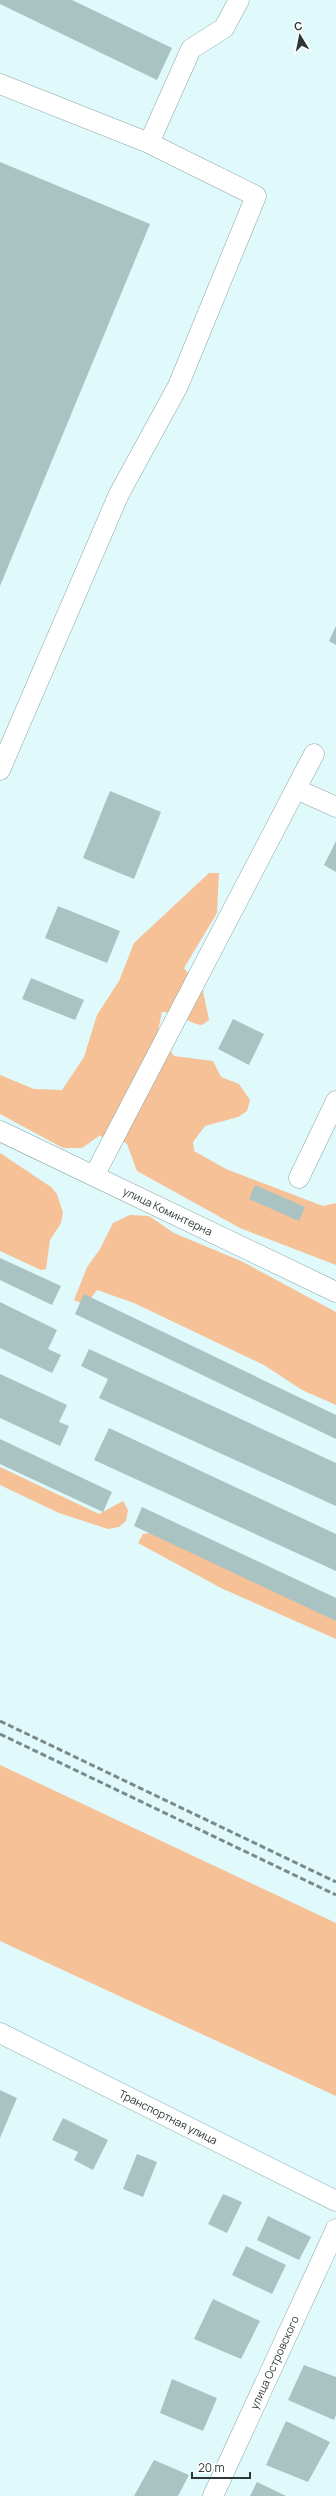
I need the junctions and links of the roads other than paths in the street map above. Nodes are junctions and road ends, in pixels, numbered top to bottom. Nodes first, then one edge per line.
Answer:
1 (239, 0) edge
2 (0, 84) edge
3 (148, 143) junction
4 (314, 754) dead end
5 (0, 770) edge
6 (296, 789) junction
7 (336, 807) edge
8 (336, 1102) edge
9 (0, 1131) edge
10 (94, 1176) junction
11 (299, 1178) dead end
12 (336, 1292) edge
13 (0, 2033) edge
14 (336, 2201) edge
15 (336, 2229) edge
16 (213, 2496) edge

1 - 3 street
2 - 3 street
3 - 5 street
4 - 6 street
6 - 7 street
6 - 10 street
8 - 11 street
9 - 10 street, улица Коминтерна
10 - 12 street, улица Коминтерна
13 - 14 street, Транспортная улица
15 - 16 street, улица Островского

